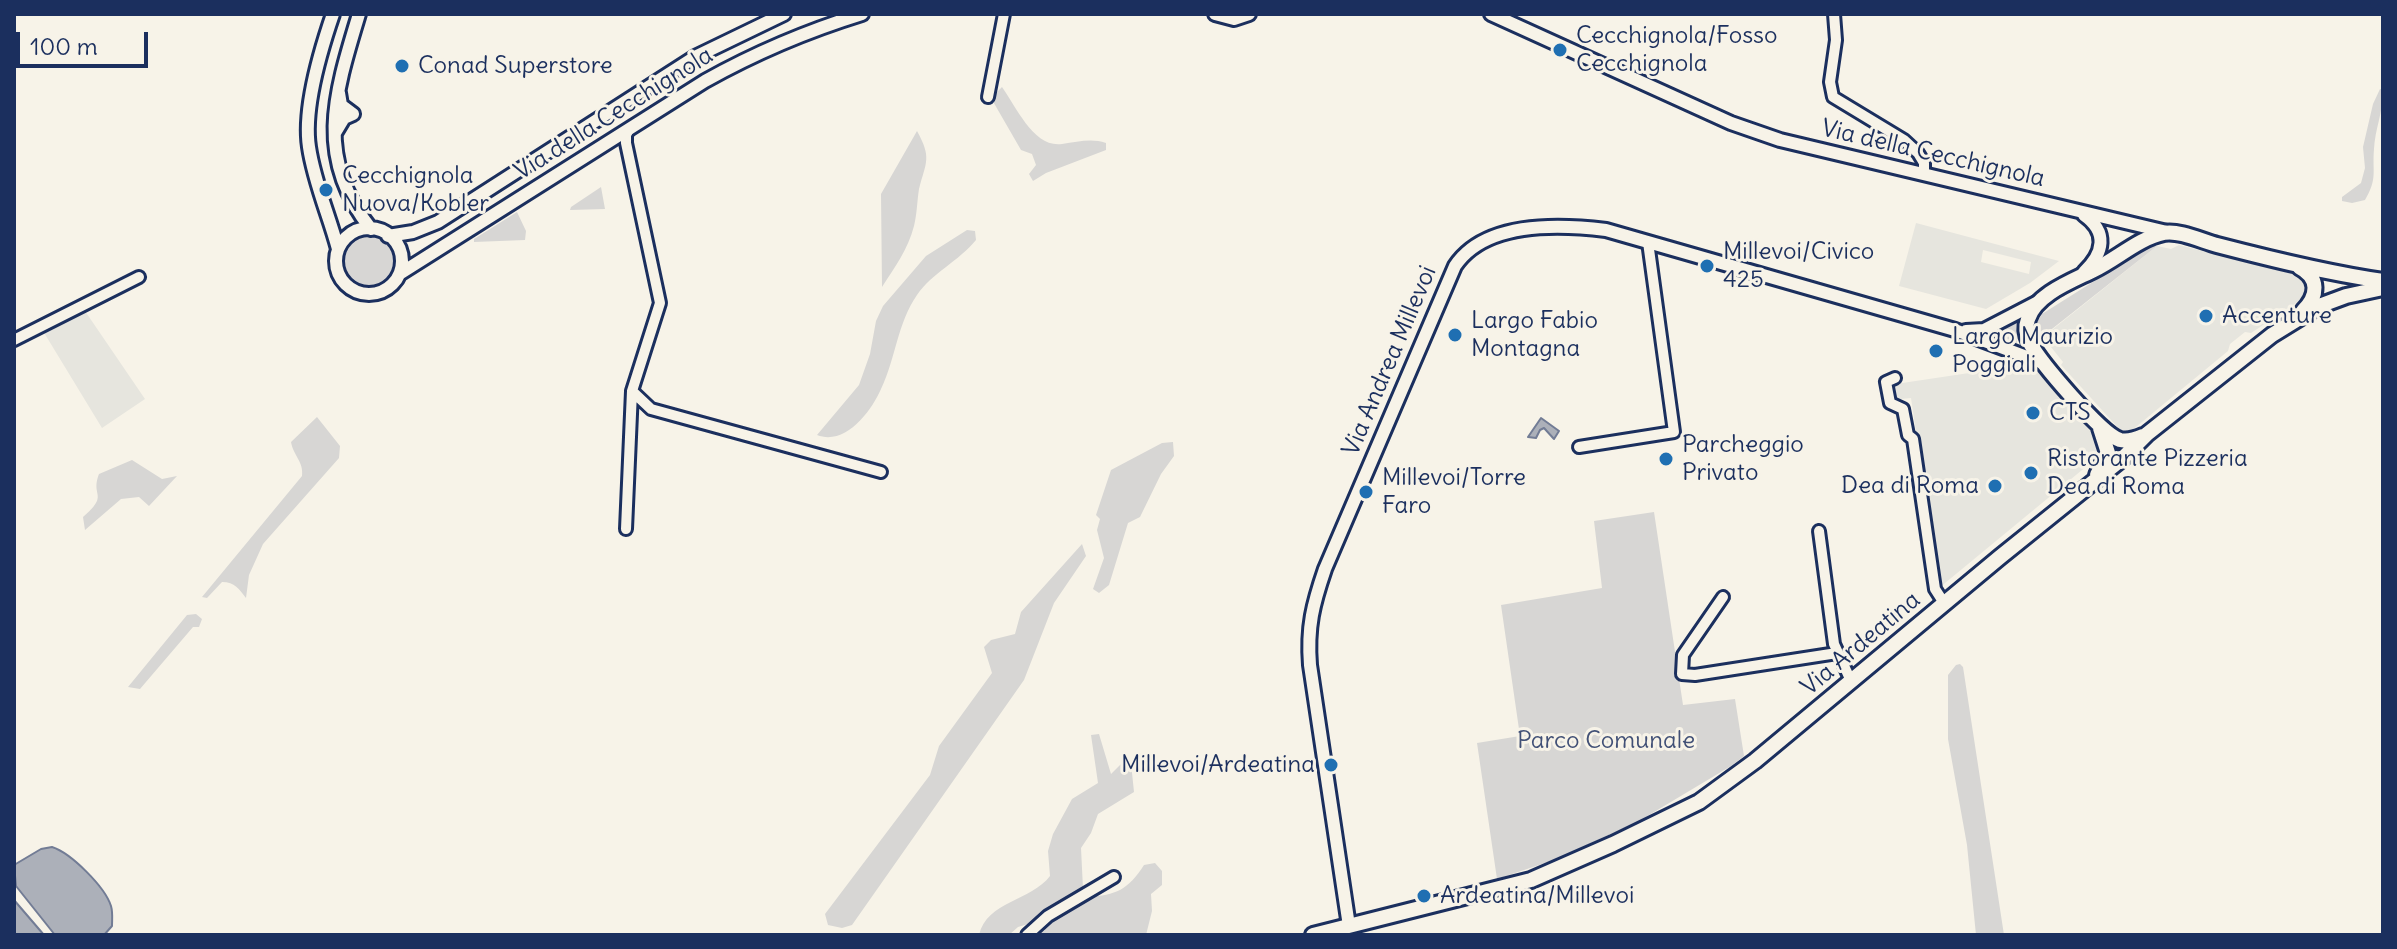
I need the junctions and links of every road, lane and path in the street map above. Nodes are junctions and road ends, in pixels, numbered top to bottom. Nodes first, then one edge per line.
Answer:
1 (359, 14) edge
2 (784, 14) edge
3 (862, 14) edge
4 (1004, 14) edge
5 (1215, 14) edge
6 (1249, 14) edge
7 (1491, 14) edge
8 (1834, 14) edge
9 (332, 15) edge
10 (988, 97) dead end
11 (633, 126) junction
12 (605, 144) junction
13 (630, 163) junction
14 (1924, 174) junction
15 (2074, 210) junction
16 (371, 229) junction
17 (2167, 232) junction
18 (388, 236) junction
19 (1648, 242) junction
20 (338, 249) junction
21 (2292, 263) junction
22 (401, 273) junction
23 (139, 277) dead end
24 (2079, 277) junction
25 (2383, 281) edge
26 (2383, 288) edge
27 (2036, 303) junction
28 (2297, 317) junction
29 (1955, 330) junction
30 (14, 340) edge
31 (2046, 365) junction
32 (1895, 378) dead end
33 (632, 391) junction
34 (2100, 428) junction
35 (2147, 434) junction
36 (1579, 447) dead end
37 (881, 472) dead end
38 (2094, 480) junction
39 (626, 529) dead end
40 (1819, 531) dead end
41 (1723, 597) dead end
42 (1944, 603) junction
43 (1837, 653) junction
44 (1851, 681) junction
45 (1114, 877) dead end
46 (1349, 926) junction
47 (1027, 935) edge
48 (1313, 935) edge

1 - 16 street
2 - 18 street, Via della Cecchignola
3 - 11 street, Via della Cecchignola
4 - 10 street
5 - 6 street
7 - 14 street, Via della Cecchignola
8 - 14 street
9 - 20 street
11 - 12 street, Via della Cecchignola
11 - 13 street
12 - 13 street
12 - 22 street, Via della Cecchignola
13 - 33 street
14 - 15 street, Via della Cecchignola
15 - 17 street, Via della Cecchignola
15 - 24 street
16 - 18 street
16 - 20 street
17 - 21 main road, Via della Cecchignola
17 - 24 main road
18 - 22 street
19 - 29 street, Via Andrea Millevoi
19 - 36 street
19 - 46 street, Via Andrea Millevoi
20 - 22 street
21 - 25 main road, Via della Cecchignola
21 - 28 main road
23 - 30 street
24 - 27 main road
26 - 28 main road, Via Ardeatina
27 - 29 street
27 - 31 main road
28 - 35 main road, Via Ardeatina
29 - 31 street, Via Andrea Millevoi
31 - 34 main road, Via Andrea Millevoi
32 - 42 street
33 - 37 street
33 - 39 street
34 - 35 main road
34 - 38 main road
35 - 38 main road, Via Ardeatina
38 - 42 main road, Via Ardeatina
40 - 43 street
41 - 43 street
42 - 44 main road, Via Ardeatina
43 - 44 street
44 - 46 main road, Via Ardeatina
45 - 47 street
46 - 48 main road, Via Ardeatina

